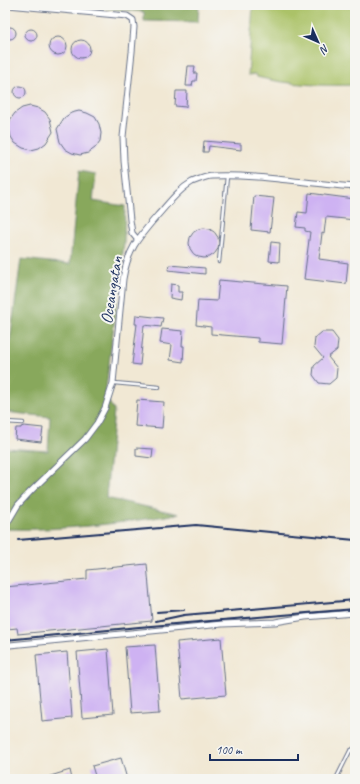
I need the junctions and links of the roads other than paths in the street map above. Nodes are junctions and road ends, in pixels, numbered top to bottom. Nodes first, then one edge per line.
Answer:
1 (8, 5) edge
2 (226, 176) junction
3 (355, 187) edge
4 (138, 239) junction
5 (219, 262) dead end
6 (113, 383) junction
7 (159, 387) dead end
8 (5, 422) edge
9 (23, 423) dead end
10 (5, 527) edge
11 (355, 613) edge
12 (10, 645) dead end
13 (355, 748) edge
14 (336, 779) edge

1 - 4 street
2 - 3 street, Oceangatan
2 - 4 street, Oceangatan
2 - 5 lane
4 - 6 street, Oceangatan
6 - 7 lane
6 - 10 street, Oceangatan
8 - 9 lane
11 - 12 street
13 - 14 lane

